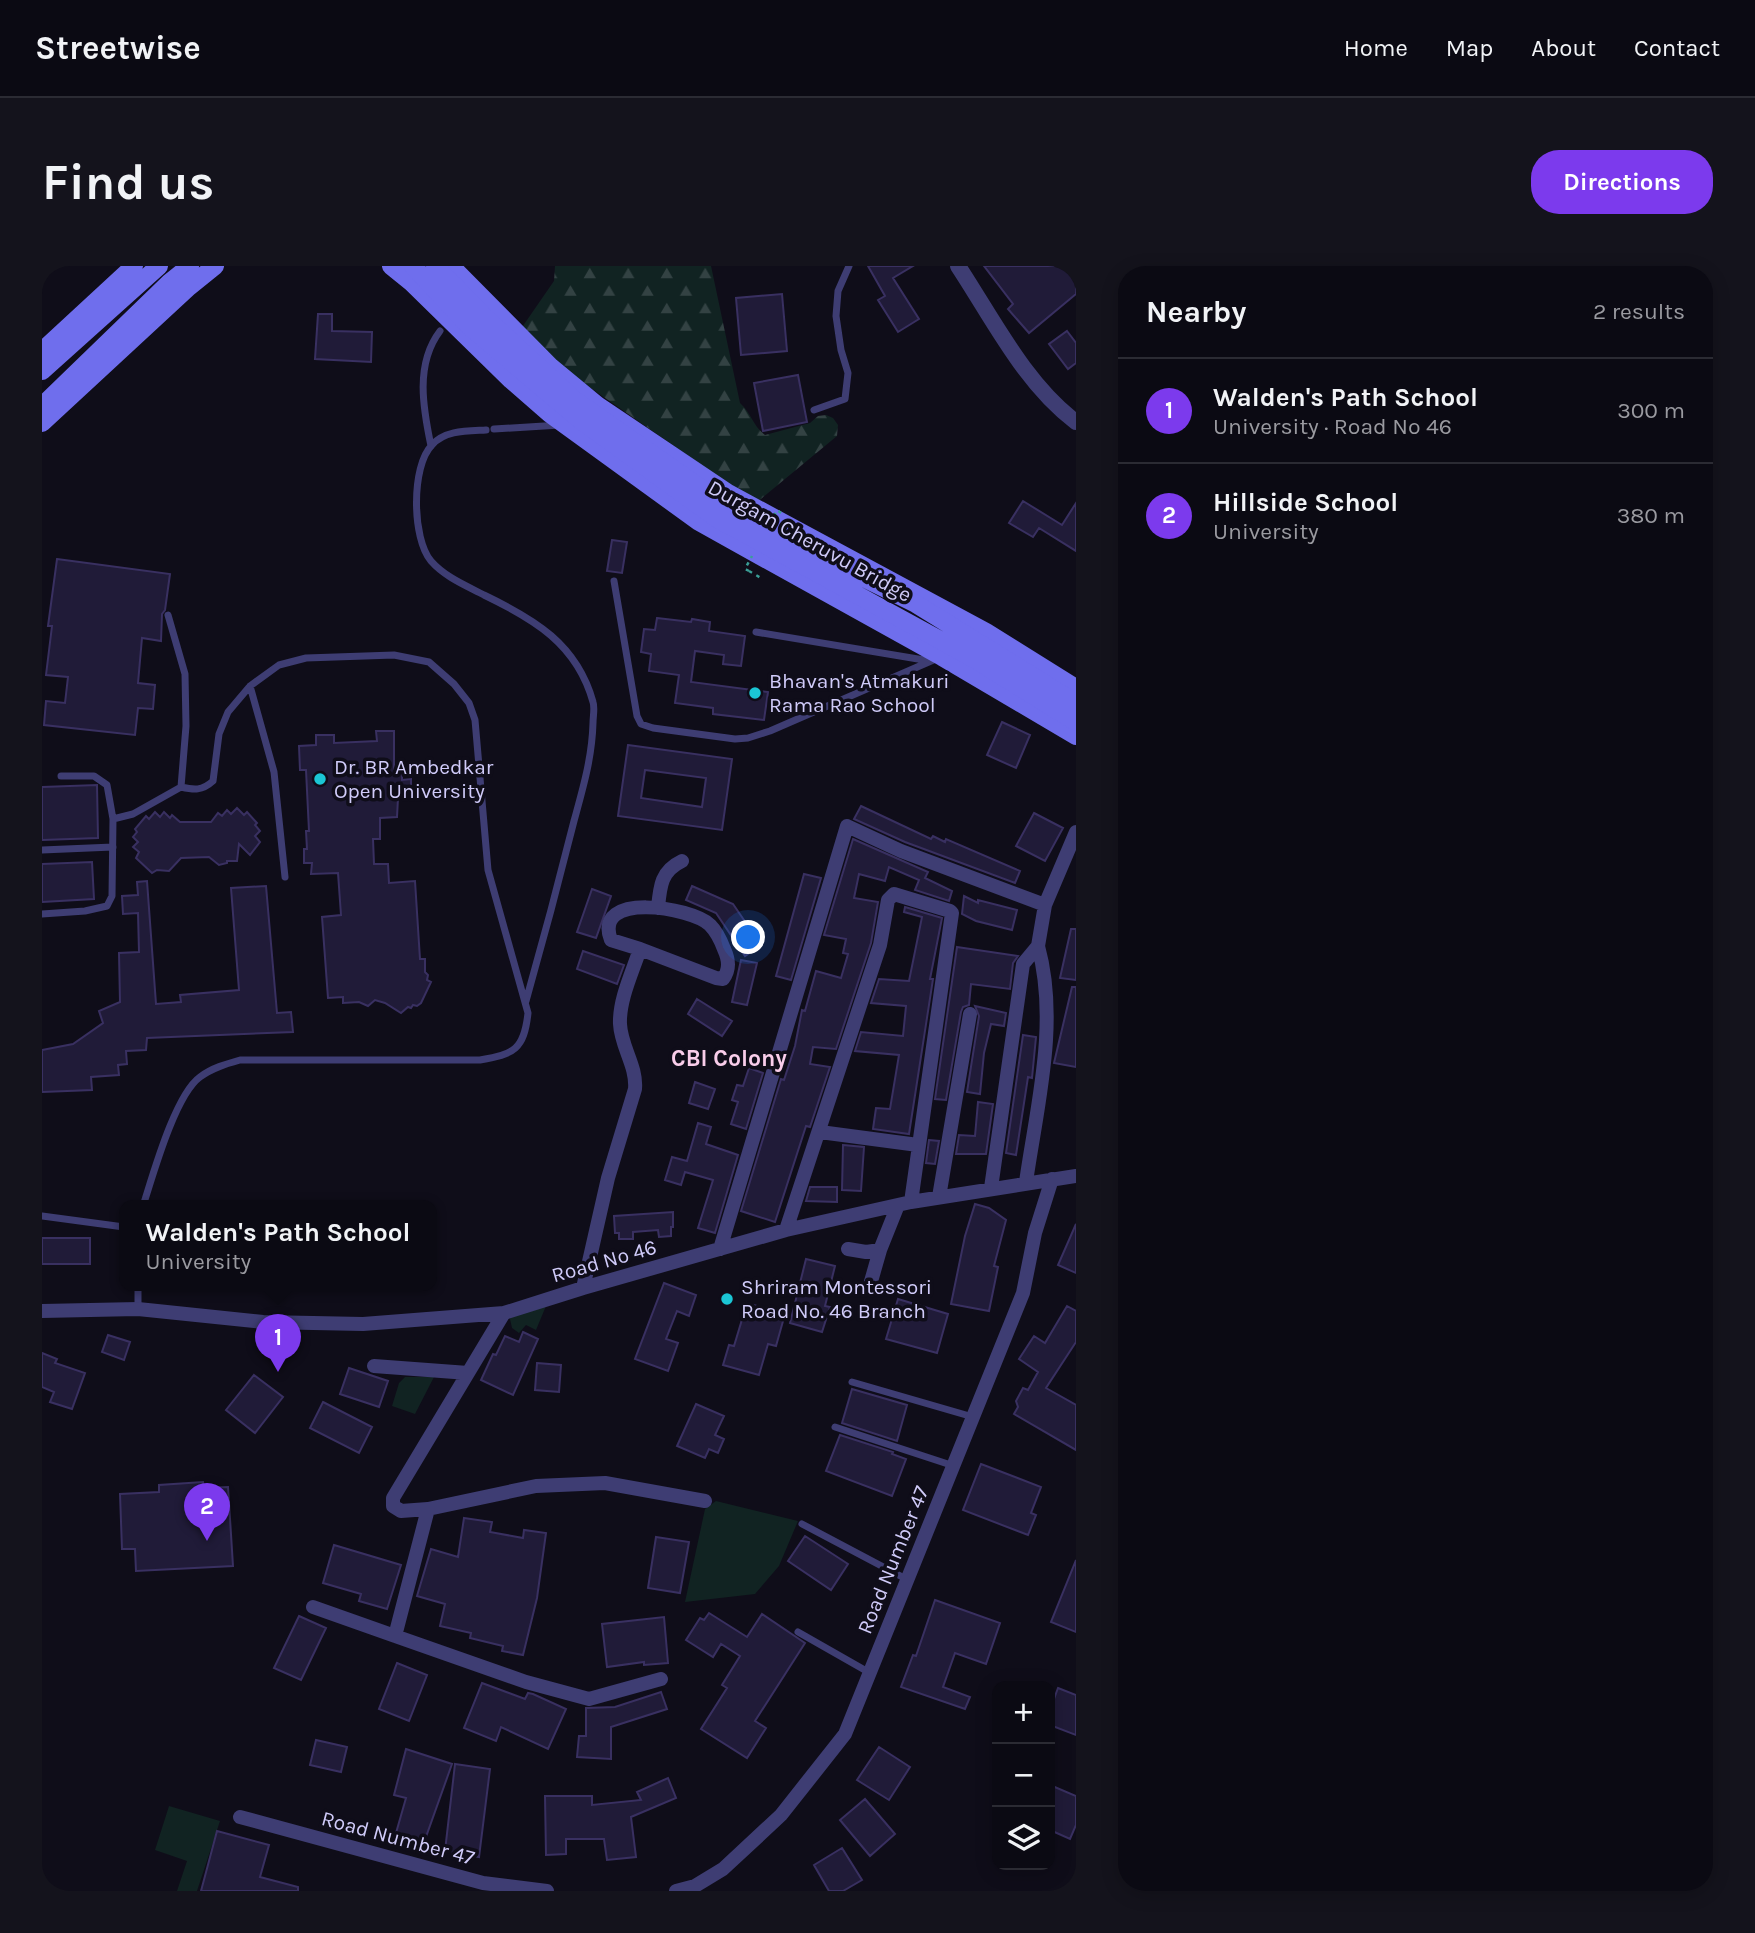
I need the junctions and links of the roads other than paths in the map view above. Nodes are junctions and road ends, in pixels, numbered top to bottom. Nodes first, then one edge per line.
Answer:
1 (134, 266) edge
2 (159, 266) edge
3 (190, 266) edge
4 (215, 266) edge
5 (391, 266) edge
6 (413, 266) edge
7 (435, 266) edge
8 (451, 266) edge
9 (849, 266) edge
10 (958, 266) edge
11 (440, 331) dead end
12 (42, 351) edge
13 (42, 371) edge
14 (42, 406) edge
15 (814, 410) dead end
16 (1076, 422) edge
17 (42, 423) edge
18 (564, 425) junction
19 (431, 446) junction
20 (614, 581) dead end
21 (168, 615) dead end
22 (756, 632) dead end
23 (986, 632) junction
24 (936, 659) junction
25 (250, 686) junction
26 (1075, 689) edge
27 (1076, 722) edge
28 (1076, 736) edge
29 (61, 776) dead end
30 (181, 787) junction
31 (113, 819) junction
32 (1076, 832) edge
33 (113, 847) junction
34 (42, 850) edge
35 (682, 862) dead end
36 (285, 877) dead end
37 (1045, 905) junction
38 (658, 908) junction
39 (42, 914) edge
40 (1038, 946) junction
41 (640, 949) junction
42 (526, 1002) junction
43 (970, 1014) dead end
44 (820, 1132) junction
45 (918, 1145) junction
46 (1076, 1176) edge
47 (1052, 1179) junction
48 (1026, 1182) junction
49 (991, 1188) junction
50 (939, 1197) junction
51 (145, 1200) edge
52 (905, 1203) junction
53 (42, 1216) edge
54 (119, 1226) edge
55 (786, 1230) junction
56 (720, 1249) junction
57 (848, 1249) dead end
58 (880, 1250) junction
59 (870, 1285) dead end
60 (583, 1288) junction
61 (138, 1291) edge
62 (138, 1309) junction
63 (42, 1311) edge
64 (505, 1313) junction
65 (374, 1366) dead end
66 (468, 1373) junction
67 (852, 1382) dead end
68 (974, 1417) junction
69 (835, 1427) dead end
70 (954, 1466) junction
71 (705, 1501) dead end
72 (428, 1509) junction
73 (802, 1524) dead end
74 (908, 1580) junction
75 (313, 1607) dead end
76 (798, 1632) dead end
77 (395, 1636) junction
78 (870, 1673) junction
79 (661, 1679) dead end
80 (240, 1817) dead end
81 (547, 1891) edge
82 (676, 1891) edge

1 - 12 main road
2 - 13 main road
3 - 14 main road
4 - 17 main road
5 - 18 main road
6 - 27 main road, Durgam Cheruvu Bridge, bridge
7 - 26 main road, Durgam Cheruvu Bridge, bridge
8 - 23 main road
9 - 15 lane
10 - 16 street
11 - 19 lane
18 - 19 lane
18 - 24 main road
19 - 42 lane
20 - 24 lane
21 - 30 lane
22 - 24 lane
23 - 24 main road
23 - 26 main road
24 - 28 main road
25 - 30 lane
25 - 36 lane
25 - 42 lane
29 - 31 lane
30 - 31 lane
31 - 33 lane
32 - 37 street
33 - 34 lane
33 - 39 lane
35 - 38 street
37 - 40 street
37 - 56 street
38 - 41 street
38 - 41 street
40 - 48 street
40 - 49 street
41 - 60 street
42 - 51 lane
43 - 50 street
44 - 45 street
44 - 45 street
44 - 55 street
45 - 52 street
46 - 47 street, Road No 46
47 - 48 street, Road No 46
47 - 68 street, Road Number 47
48 - 49 street, Road No 46
49 - 50 street, Road No 46
50 - 52 street, Road No 46
52 - 55 street, Road No 46
52 - 58 street
53 - 54 lane
55 - 56 street, Road No 46
56 - 60 street, Road No 46
57 - 58 street
58 - 59 street
60 - 64 street, Road No 46
61 - 62 lane
62 - 63 street, Road No 46
62 - 64 street, Road No 46
64 - 66 street
65 - 66 street
66 - 72 street
67 - 68 lane
68 - 70 street, Road Number 47
69 - 70 lane
70 - 74 street, Road Number 47
71 - 72 street
72 - 77 street
73 - 74 lane
74 - 78 street, Road Number 47
75 - 77 street
76 - 78 lane
77 - 79 street
78 - 82 street, Road Number 47
80 - 81 street, Road Number 47

